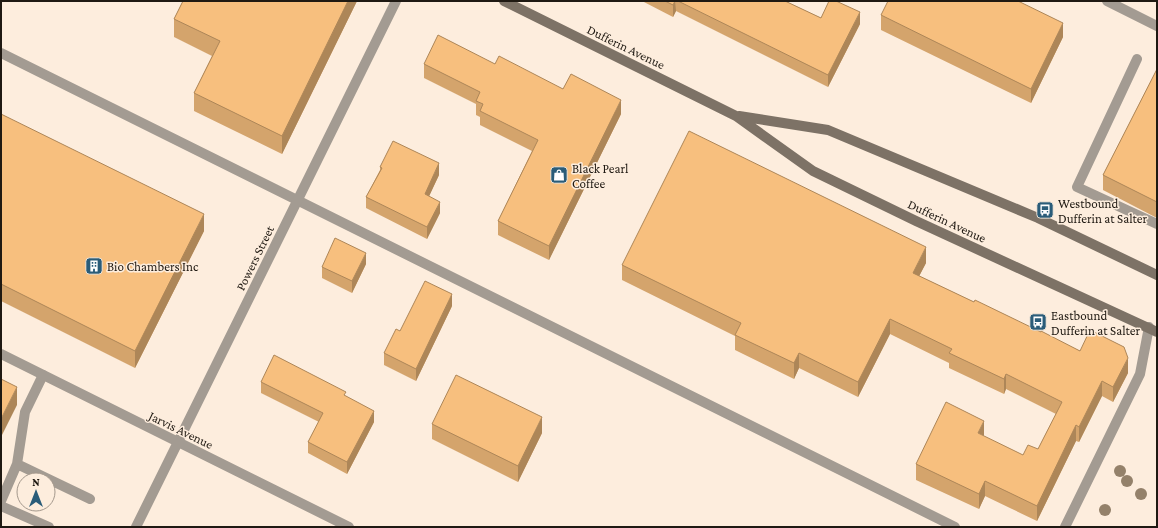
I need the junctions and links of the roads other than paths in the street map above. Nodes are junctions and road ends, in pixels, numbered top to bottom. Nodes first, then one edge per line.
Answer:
1 (396, 1) edge
2 (504, 1) edge
3 (1107, 1) edge
4 (1157, 26) edge
5 (1, 53) edge
6 (1137, 59) dead end
7 (736, 116) junction
8 (298, 200) junction
9 (1157, 224) edge
10 (1157, 275) edge
11 (1153, 329) edge
12 (1, 354) edge
13 (43, 375) junction
14 (178, 443) junction
15 (17, 464) junction
16 (90, 499) dead end
17 (1, 501) edge
18 (1, 506) edge
19 (49, 527) edge
20 (136, 527) edge
21 (349, 527) edge
22 (955, 527) edge
23 (1066, 527) edge

1 - 8 street, Powers Street
2 - 7 main road, Dufferin Avenue
3 - 4 street
5 - 8 street
6 - 9 street
7 - 10 main road, Dufferin Avenue
7 - 11 main road, Dufferin Avenue
8 - 14 street, Powers Street
8 - 22 street
11 - 23 street
12 - 13 street, Jarvis Avenue
13 - 14 street, Jarvis Avenue
13 - 15 street
14 - 20 street, Powers Street
14 - 21 street, Jarvis Avenue
15 - 16 street
15 - 17 street
18 - 19 street

